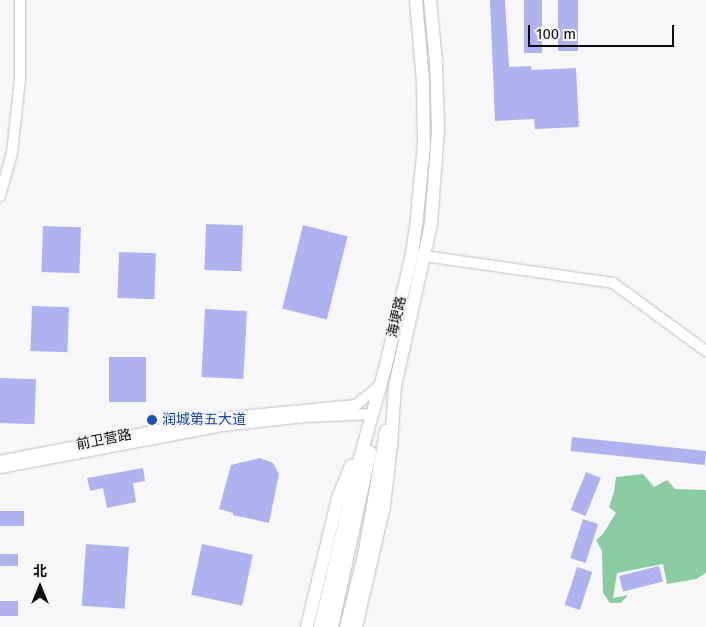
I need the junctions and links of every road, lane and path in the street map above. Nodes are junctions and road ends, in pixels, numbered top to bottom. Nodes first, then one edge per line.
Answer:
1 (20, 0) edge
2 (416, 0) edge
3 (430, 0) edge
4 (0, 196) edge
5 (424, 256) junction
6 (706, 351) edge
7 (381, 385) junction
8 (392, 402) junction
9 (373, 414) junction
10 (0, 461) edge
11 (0, 468) edge
12 (308, 627) edge
13 (320, 627) edge
14 (332, 627) edge
15 (346, 627) edge
16 (356, 627) edge

1 - 4 street
2 - 7 main road, 海埂路
3 - 5 main road, 海埂路
5 - 6 street
5 - 8 main road, 海埂路
7 - 9 main road, 海埂路
7 - 10 street, 前卫营路
8 - 15 main road
8 - 16 main road
9 - 11 street, 前卫营路
9 - 12 main road
9 - 13 main road, 海埂路
9 - 14 main road

